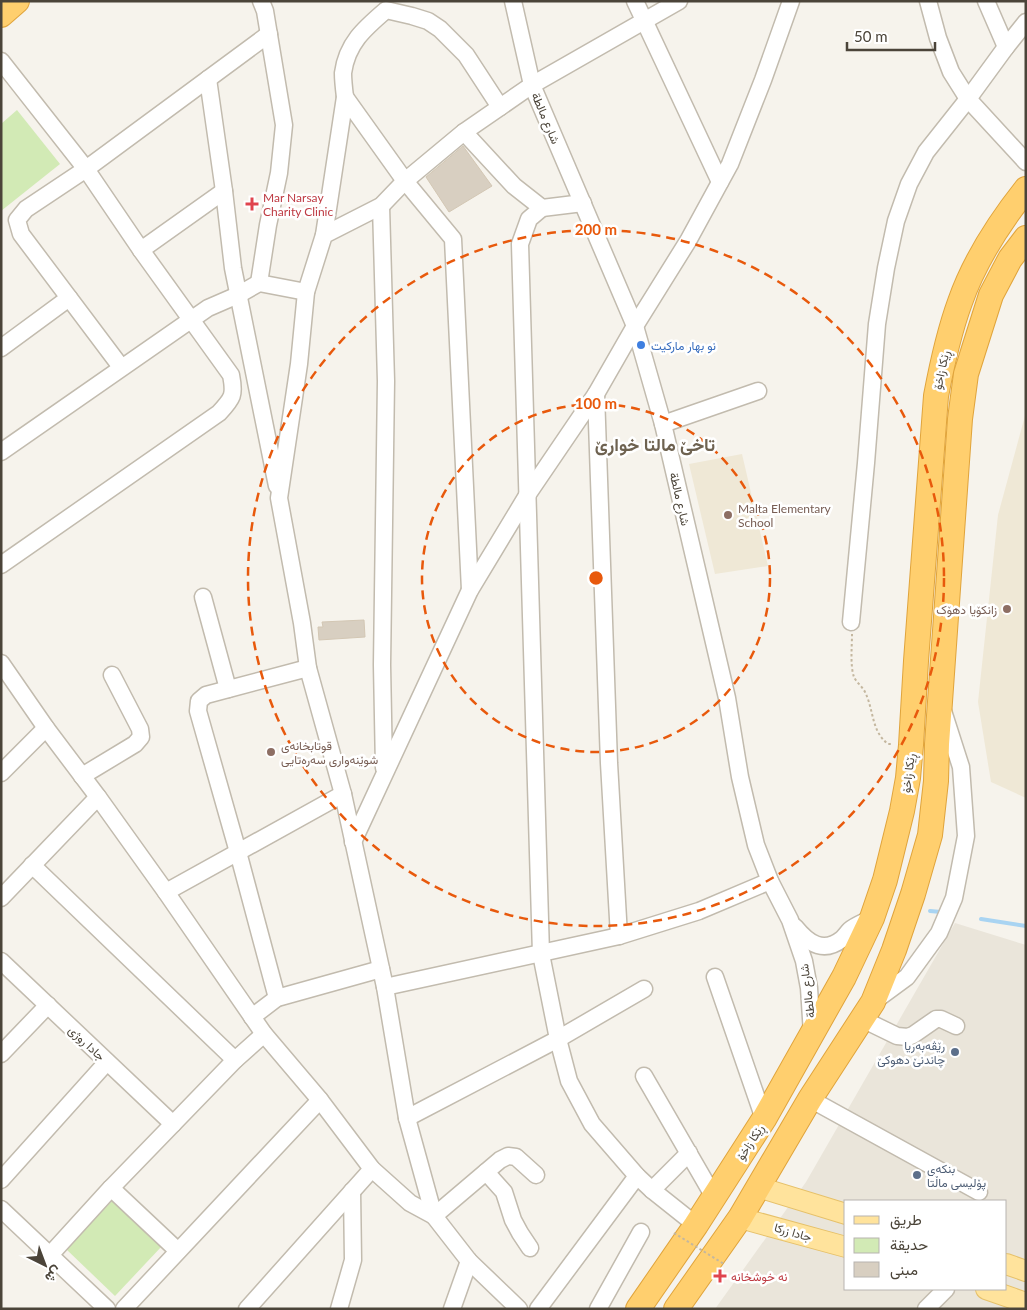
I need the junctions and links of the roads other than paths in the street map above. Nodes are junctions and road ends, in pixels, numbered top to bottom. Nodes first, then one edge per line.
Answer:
1 (17, 1) edge
2 (513, 1) edge
3 (634, 1) edge
4 (678, 1) edge
5 (791, 1) edge
6 (928, 1) edge
7 (986, 1) edge
8 (267, 5) edge
9 (385, 6) edge
10 (1, 15) edge
11 (644, 20) junction
12 (1026, 22) edge
13 (269, 34) junction
14 (1006, 47) junction
15 (1, 62) edge
16 (208, 79) junction
17 (532, 85) junction
18 (345, 97) junction
19 (968, 99) junction
20 (500, 107) junction
21 (464, 132) junction
22 (1026, 162) edge
23 (86, 169) junction
24 (404, 181) junction
25 (720, 182) junction
26 (1026, 189) edge
27 (224, 191) junction
28 (583, 203) junction
29 (381, 206) junction
30 (542, 208) junction
31 (324, 235) junction
32 (1026, 238) edge
33 (141, 250) junction
34 (259, 283) junction
35 (306, 292) junction
36 (238, 295) junction
37 (69, 298) junction
38 (192, 320) junction
39 (635, 326) junction
40 (1, 348) edge
41 (122, 367) junction
42 (758, 391) dead end
43 (596, 394) junction
44 (663, 424) junction
45 (1, 452) edge
46 (528, 494) junction
47 (279, 497) junction
48 (1, 565) edge
49 (470, 590) junction
50 (203, 598) dead end
51 (852, 622) road end
52 (1, 663) edge
53 (308, 668) junction
54 (112, 675) dead end
55 (228, 689) junction
56 (940, 703) junction
57 (46, 728) junction
58 (385, 772) junction
59 (1, 773) edge
60 (82, 776) junction
61 (908, 778) junction
62 (936, 781) junction
63 (343, 794) junction
64 (98, 797) junction
65 (353, 842) junction
66 (238, 852) junction
67 (32, 865) junction
68 (770, 881) junction
69 (166, 892) junction
70 (1, 898) edge
71 (872, 918) junction
72 (790, 920) junction
73 (619, 936) junction
74 (541, 954) junction
75 (1, 961) edge
76 (381, 969) junction
77 (716, 977) dead end
78 (385, 987) junction
79 (644, 989) dead end
80 (277, 998) junction
81 (48, 1005) junction
82 (868, 1010) junction
83 (252, 1017) junction
84 (956, 1026) dead end
85 (264, 1034) junction
86 (812, 1036) junction
87 (558, 1039) junction
88 (1, 1054) edge
89 (235, 1060) junction
90 (107, 1062) junction
91 (644, 1076) dead end
92 (810, 1099) junction
93 (320, 1100) junction
94 (408, 1118) junction
95 (764, 1119) junction
96 (173, 1124) junction
97 (688, 1153) junction
98 (372, 1169) junction
99 (486, 1172) junction
100 (536, 1174) dead end
101 (637, 1176) junction
102 (1, 1180) edge
103 (758, 1187) junction
104 (111, 1188) junction
105 (652, 1190) junction
106 (352, 1191) junction
107 (979, 1192) dead end
108 (781, 1195) junction
109 (714, 1197) junction
110 (1, 1208) edge
111 (844, 1213) edge
112 (434, 1216) junction
113 (740, 1218) junction
114 (696, 1225) junction
115 (768, 1225) junction
116 (641, 1232) dead end
117 (844, 1246) edge
118 (530, 1248) dead end
119 (178, 1251) junction
120 (50, 1255) junction
121 (469, 1261) junction
122 (1007, 1264) edge
123 (1026, 1271) edge
124 (945, 1290) edge
125 (989, 1290) edge
126 (1026, 1303) edge
127 (681, 1307) edge
128 (107, 1309) edge
129 (124, 1309) edge
130 (247, 1309) edge
131 (339, 1309) edge
132 (452, 1309) edge
133 (519, 1309) edge
134 (538, 1309) edge
135 (598, 1309) edge
136 (638, 1309) edge
137 (926, 1309) edge

1 - 10 highway
2 - 17 street, شارع مالطة
3 - 11 street
4 - 11 street
5 - 25 street
6 - 19 street
7 - 14 street
8 - 13 street
9 - 18 street
9 - 20 street
11 - 17 street
11 - 25 street
12 - 14 street
13 - 16 street
13 - 34 street
14 - 19 street
15 - 23 street
16 - 23 street
16 - 27 street
17 - 20 street
17 - 28 street, شارع مالطة
18 - 24 street
18 - 31 street
19 - 22 street
19 - 51 street
20 - 21 street
21 - 24 street
21 - 30 street
23 - 33 street
23 - 37 street
24 - 29 street
24 - 49 street
25 - 39 street
26 - 61 highway, ڕێکا زاخۆ
27 - 33 street
27 - 36 street
28 - 30 street
28 - 39 street, شارع مالطة
29 - 31 street
29 - 58 street
30 - 46 street
31 - 35 street
32 - 56 highway, ڕێکا زاخۆ
33 - 38 street
34 - 35 street
34 - 36 street
35 - 47 street
36 - 38 street
36 - 47 street
37 - 40 street
37 - 41 street
38 - 41 street
38 - 48 street
39 - 43 street
39 - 44 street, شارع مالطة
41 - 45 street
42 - 44 street
43 - 46 street
43 - 73 street
44 - 68 street, شارع مالطة
46 - 49 street
46 - 74 street
47 - 53 street
49 - 58 street
50 - 55 street
52 - 57 street
53 - 55 street
53 - 63 street
54 - 60 street
55 - 66 street
56 - 62 highway, ڕێکا زاخۆ
56 - 82 street
57 - 59 street
57 - 60 street
58 - 65 street
60 - 64 street
61 - 62 highway
61 - 71 highway, ڕێکا زاخۆ
62 - 82 highway, ڕێکا زاخۆ
63 - 65 street
63 - 66 street
64 - 67 street
64 - 69 street
65 - 76 street
66 - 69 street
66 - 80 street
67 - 70 street
67 - 89 street
68 - 72 street, شارع مالطة
68 - 73 street
69 - 83 street
71 - 72 street, شارع مالطة
71 - 86 highway, ڕێکا زاخۆ
72 - 86 street, شارع مالطة
73 - 74 street
74 - 78 street
74 - 87 street
75 - 81 street, جادا روژی
76 - 78 street
76 - 80 street
77 - 95 street
78 - 94 street
79 - 87 street
80 - 83 street
81 - 88 street
81 - 90 street, جادا روژی
82 - 84 street
82 - 92 highway, ڕێکا زاخۆ
83 - 85 street
85 - 89 street
85 - 93 street
86 - 95 highway, ڕێکا زاخۆ
87 - 94 street
87 - 101 street
89 - 96 street
90 - 96 street, جادا روژی
90 - 102 street
91 - 97 street
92 - 103 highway, ڕێکا زاخۆ
92 - 107 street
93 - 98 street
93 - 119 street
94 - 112 street
95 - 109 highway, ڕێکا زاخۆ
96 - 104 street
97 - 105 street
97 - 109 street
98 - 106 street
98 - 112 street
99 - 100 street
99 - 112 street
99 - 118 street
101 - 105 street
101 - 134 street
103 - 108 main road
103 - 113 highway, ڕێکا زاخۆ
104 - 119 street
104 - 120 street
105 - 114 street
106 - 130 street
106 - 131 street
108 - 111 main road
108 - 115 main road
109 - 114 highway, ڕێکا زاخۆ
110 - 120 street
112 - 121 street
113 - 115 main road, جادا زرکا
113 - 127 highway, ڕێکا زاخۆ
114 - 136 highway, ڕێکا زاخۆ
115 - 117 main road, جادا زرکا
116 - 135 street
119 - 129 street
120 - 128 street
121 - 132 street
121 - 133 street
122 - 123 main road
124 - 137 street
125 - 126 main road

